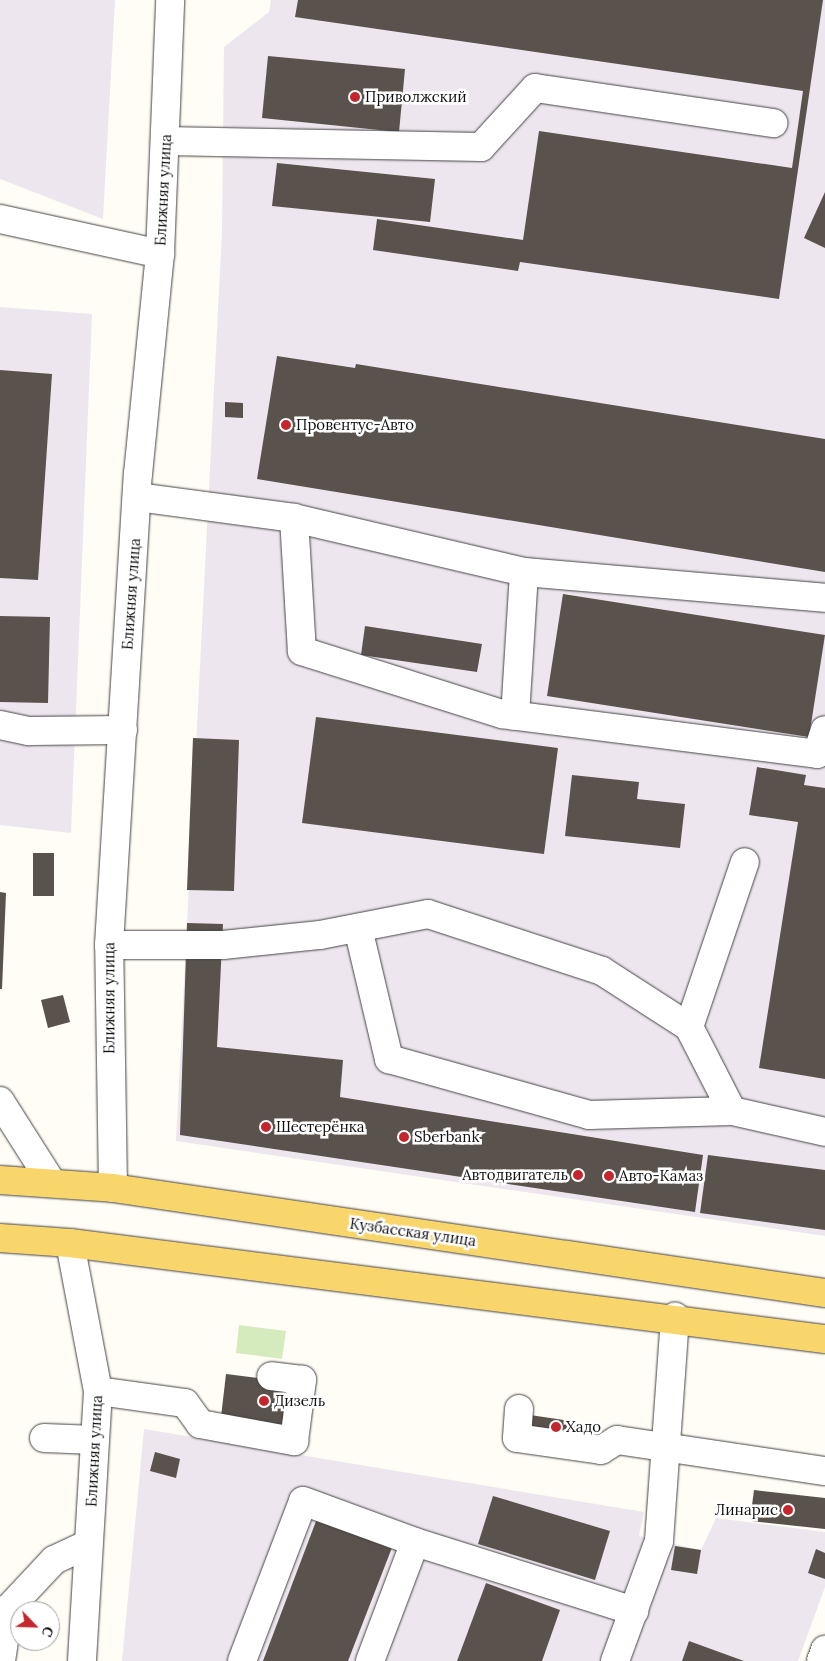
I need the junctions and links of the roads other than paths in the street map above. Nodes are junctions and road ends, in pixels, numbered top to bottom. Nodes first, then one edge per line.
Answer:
1 (170, 0) edge
2 (774, 123) dead end
3 (165, 141) junction
4 (0, 219) edge
5 (160, 254) junction
6 (137, 497) junction
7 (294, 518) junction
8 (524, 572) junction
9 (825, 598) edge
10 (515, 716) junction
11 (0, 725) edge
12 (122, 730) junction
13 (825, 730) edge
14 (745, 862) dead end
15 (358, 928) junction
16 (109, 945) junction
17 (689, 1027) junction
18 (1, 1103) edge
19 (732, 1111) junction
20 (825, 1132) edge
21 (0, 1180) edge
22 (52, 1183) junction
23 (114, 1188) junction
24 (0, 1238) edge
25 (70, 1243) junction
26 (825, 1293) edge
27 (675, 1317) junction
28 (825, 1339) edge
29 (271, 1376) dead end
30 (98, 1391) junction
31 (520, 1409) dead end
32 (44, 1438) dead end
33 (95, 1440) junction
34 (667, 1447) junction
35 (825, 1471) edge
36 (415, 1542) junction
37 (89, 1544) junction
38 (634, 1611) junction
39 (825, 1650) edge
40 (1, 1661) edge
41 (82, 1661) edge
42 (242, 1661) edge
43 (370, 1661) edge
44 (615, 1661) edge
45 (821, 1661) edge

1 - 3 street, Ближняя улица
2 - 3 street
3 - 5 street, Ближняя улица
4 - 5 street
5 - 6 street, Ближняя улица
6 - 7 street
6 - 12 street, Ближняя улица
7 - 8 street
7 - 10 street
8 - 9 street
8 - 10 street
10 - 13 street
11 - 12 street
12 - 16 street, Ближняя улица
14 - 17 street
15 - 16 street
15 - 17 street
15 - 19 street
16 - 23 street, Ближняя улица
17 - 19 street
18 - 22 street
19 - 20 street
21 - 22 main road, Кузбасская улица
22 - 23 main road, Кузбасская улица
23 - 26 main road, Кузбасская улица
24 - 25 main road
25 - 27 main road
25 - 30 street, Ближняя улица
27 - 28 main road
27 - 34 street
29 - 30 street
30 - 33 street, Ближняя улица
31 - 34 street
32 - 33 street
33 - 37 street, Ближняя улица
34 - 35 street
34 - 38 street
36 - 38 street
36 - 42 street
36 - 43 street
37 - 40 street
37 - 41 street, Ближняя улица
38 - 44 street
39 - 45 street

